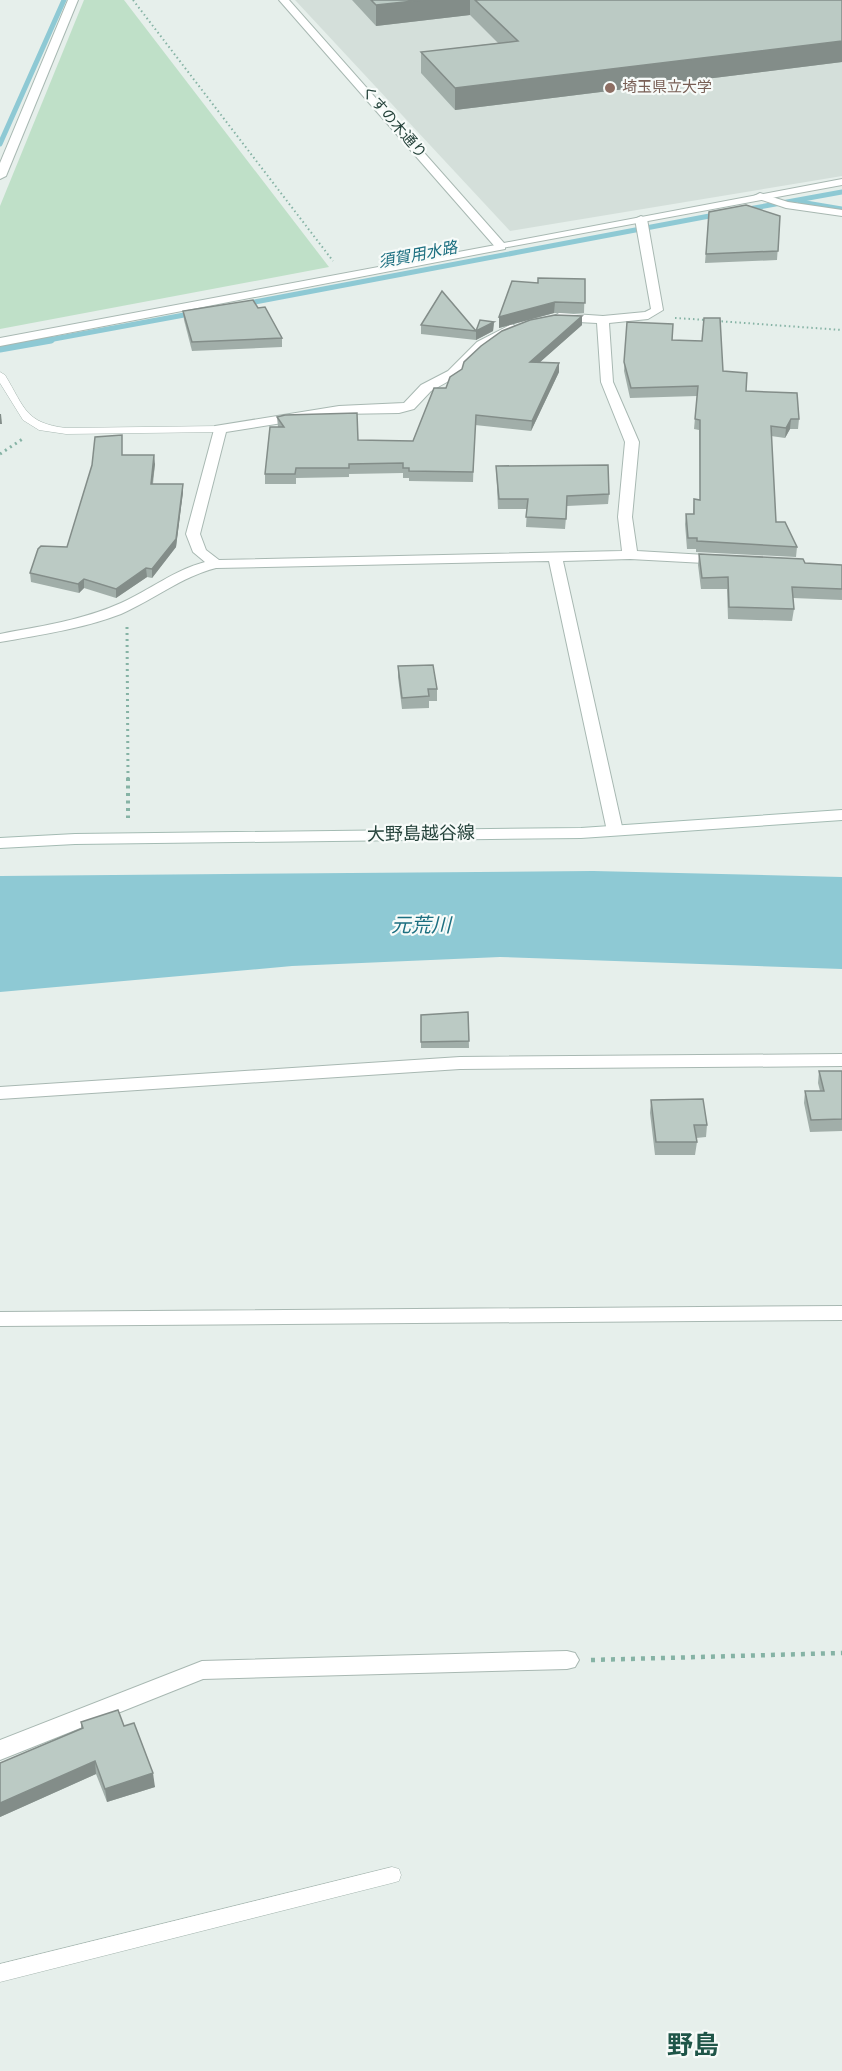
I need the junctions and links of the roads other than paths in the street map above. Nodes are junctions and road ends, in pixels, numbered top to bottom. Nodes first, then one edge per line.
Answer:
1 (73, 0) edge
2 (284, 0) edge
3 (0, 176) edge
4 (842, 182) edge
5 (760, 196) junction
6 (842, 213) edge
7 (641, 219) junction
8 (501, 247) junction
9 (548, 318) edge
10 (603, 321) junction
11 (523, 324) edge
12 (0, 342) edge
13 (0, 375) edge
14 (220, 429) junction
15 (630, 555) junction
16 (555, 556) junction
17 (736, 560) edge
18 (216, 564) junction
19 (0, 638) edge
20 (842, 815) edge
21 (615, 831) junction
22 (0, 843) edge
23 (842, 1060) edge
24 (0, 1093) edge
25 (842, 1313) edge
26 (0, 1319) edge
27 (567, 1660) road end
28 (0, 1750) edge
29 (392, 1875) dead end
30 (0, 1972) edge

1 - 3 street
2 - 8 street, くすの木通り
4 - 5 street
5 - 6 street
5 - 7 street
7 - 8 street
7 - 10 street
8 - 12 street
9 - 10 street
10 - 15 street
11 - 14 street
13 - 14 lane
14 - 18 street
15 - 16 street
15 - 17 street
16 - 18 street
16 - 21 street
18 - 19 street
20 - 21 street, 大野島越谷線
21 - 22 street, 大野島越谷線
23 - 24 street
25 - 26 street
27 - 28 street
29 - 30 lane

